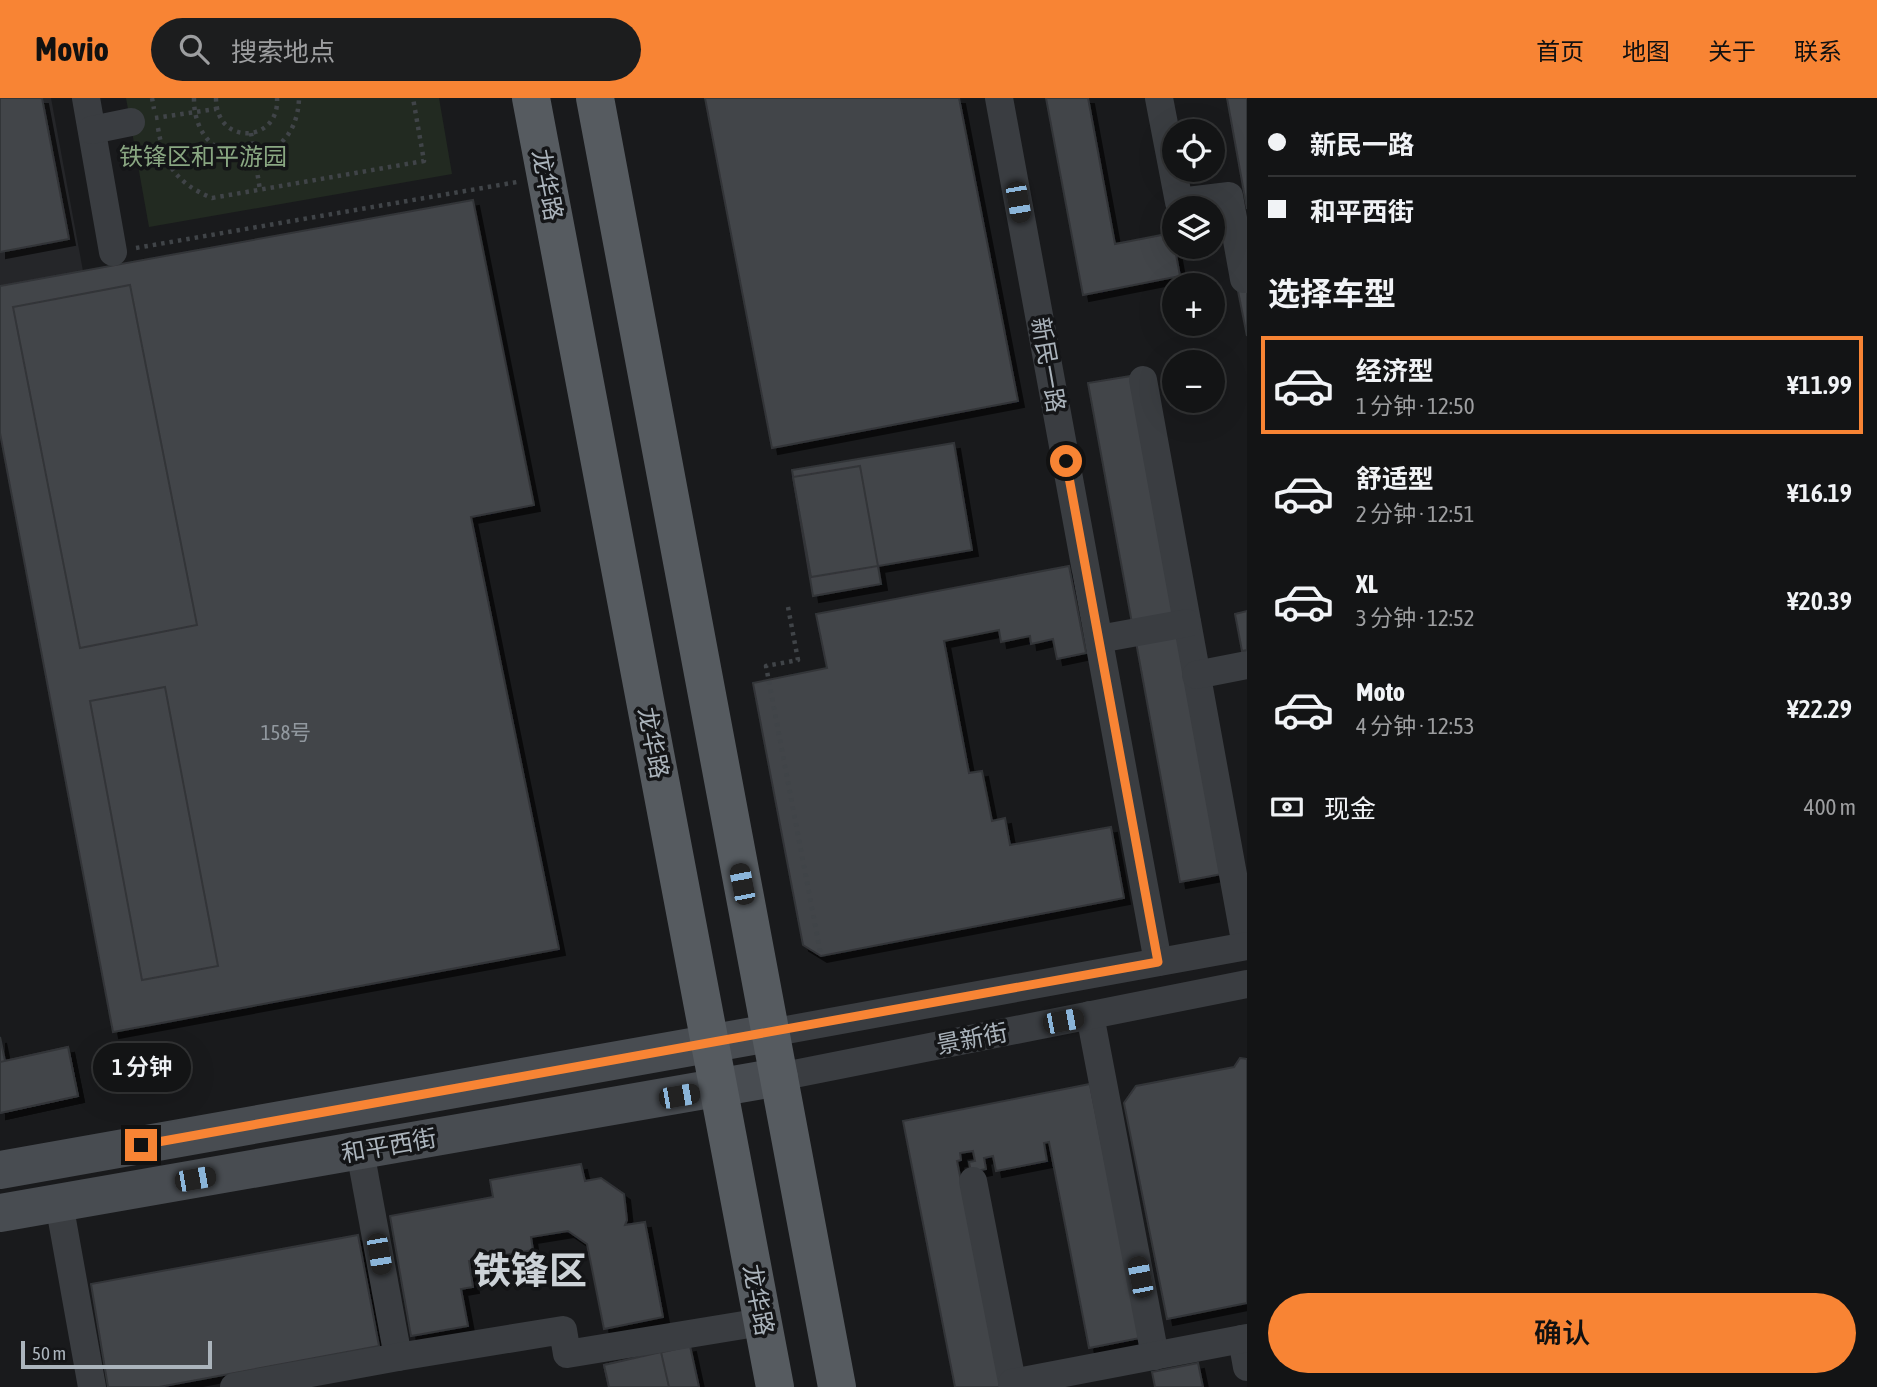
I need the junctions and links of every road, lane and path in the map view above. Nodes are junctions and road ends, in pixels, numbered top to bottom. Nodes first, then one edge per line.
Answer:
1 (86, 98) edge
2 (152, 98) edge
3 (194, 98) edge
4 (216, 98) edge
5 (278, 98) edge
6 (299, 98) edge
7 (413, 98) edge
8 (531, 98) edge
9 (595, 98) edge
10 (999, 98) edge
11 (1159, 98) edge
12 (216, 109) junction
13 (194, 113) junction
14 (143, 120) junction
15 (92, 130) junction
16 (251, 133) junction
17 (254, 156) junction
18 (546, 177) junction
19 (260, 190) junction
20 (113, 252) joint
21 (1247, 279) edge
22 (1143, 380) dead end
23 (788, 607) dead end
24 (1187, 623) junction
25 (1099, 639) junction
26 (1247, 665) edge
27 (1196, 675) junction
28 (1246, 946) edge
29 (821, 956) dead end
30 (1158, 962) junction
31 (1247, 984) edge
32 (1090, 1016) junction
33 (770, 1033) junction
34 (710, 1044) junction
35 (779, 1077) junction
36 (718, 1089) junction
37 (360, 1151) junction
38 (0, 1170) edge
39 (973, 1181) dead end
40 (59, 1203) junction
41 (0, 1213) edge
42 (762, 1322) junction
43 (1244, 1339) edge
44 (1155, 1356) junction
45 (398, 1357) junction
46 (1247, 1367) edge
47 (1013, 1385) edge
48 (92, 1387) edge
49 (234, 1387) edge
50 (775, 1387) edge
51 (837, 1387) edge

1 - 15 street
2 - 14 path
3 - 13 path
4 - 12 path
5 - 16 path
6 - 17 path
7 - 19 path
8 - 18 main road, 龙华路
9 - 33 main road
10 - 25 street, 新民一路
11 - 21 street
12 - 13 path
12 - 16 path
13 - 14 path
13 - 17 path
14 - 15 street
14 - 19 path
15 - 20 street
16 - 17 path
17 - 19 path
18 - 20 path
18 - 34 main road, 龙华路
22 - 24 street
23 - 29 path
24 - 25 street
24 - 27 street
25 - 30 street, 新民一路
26 - 27 street
27 - 28 street
28 - 30 street, 景新街
30 - 33 street, 景新街
31 - 32 street, 景新街
32 - 35 street, 景新街
32 - 44 street
33 - 34 main road, 和平西街
33 - 35 main road
34 - 36 main road, 龙华路
34 - 38 main road, 和平西街
35 - 36 main road, 和平西街
35 - 51 main road
36 - 37 main road, 和平西街
36 - 42 main road, 龙华路
37 - 40 main road, 和平西街
37 - 45 street
39 - 47 street
40 - 41 main road, 和平西街
40 - 48 street
42 - 45 street
42 - 50 main road, 龙华路
43 - 44 street
43 - 46 street
44 - 47 street
45 - 49 street

